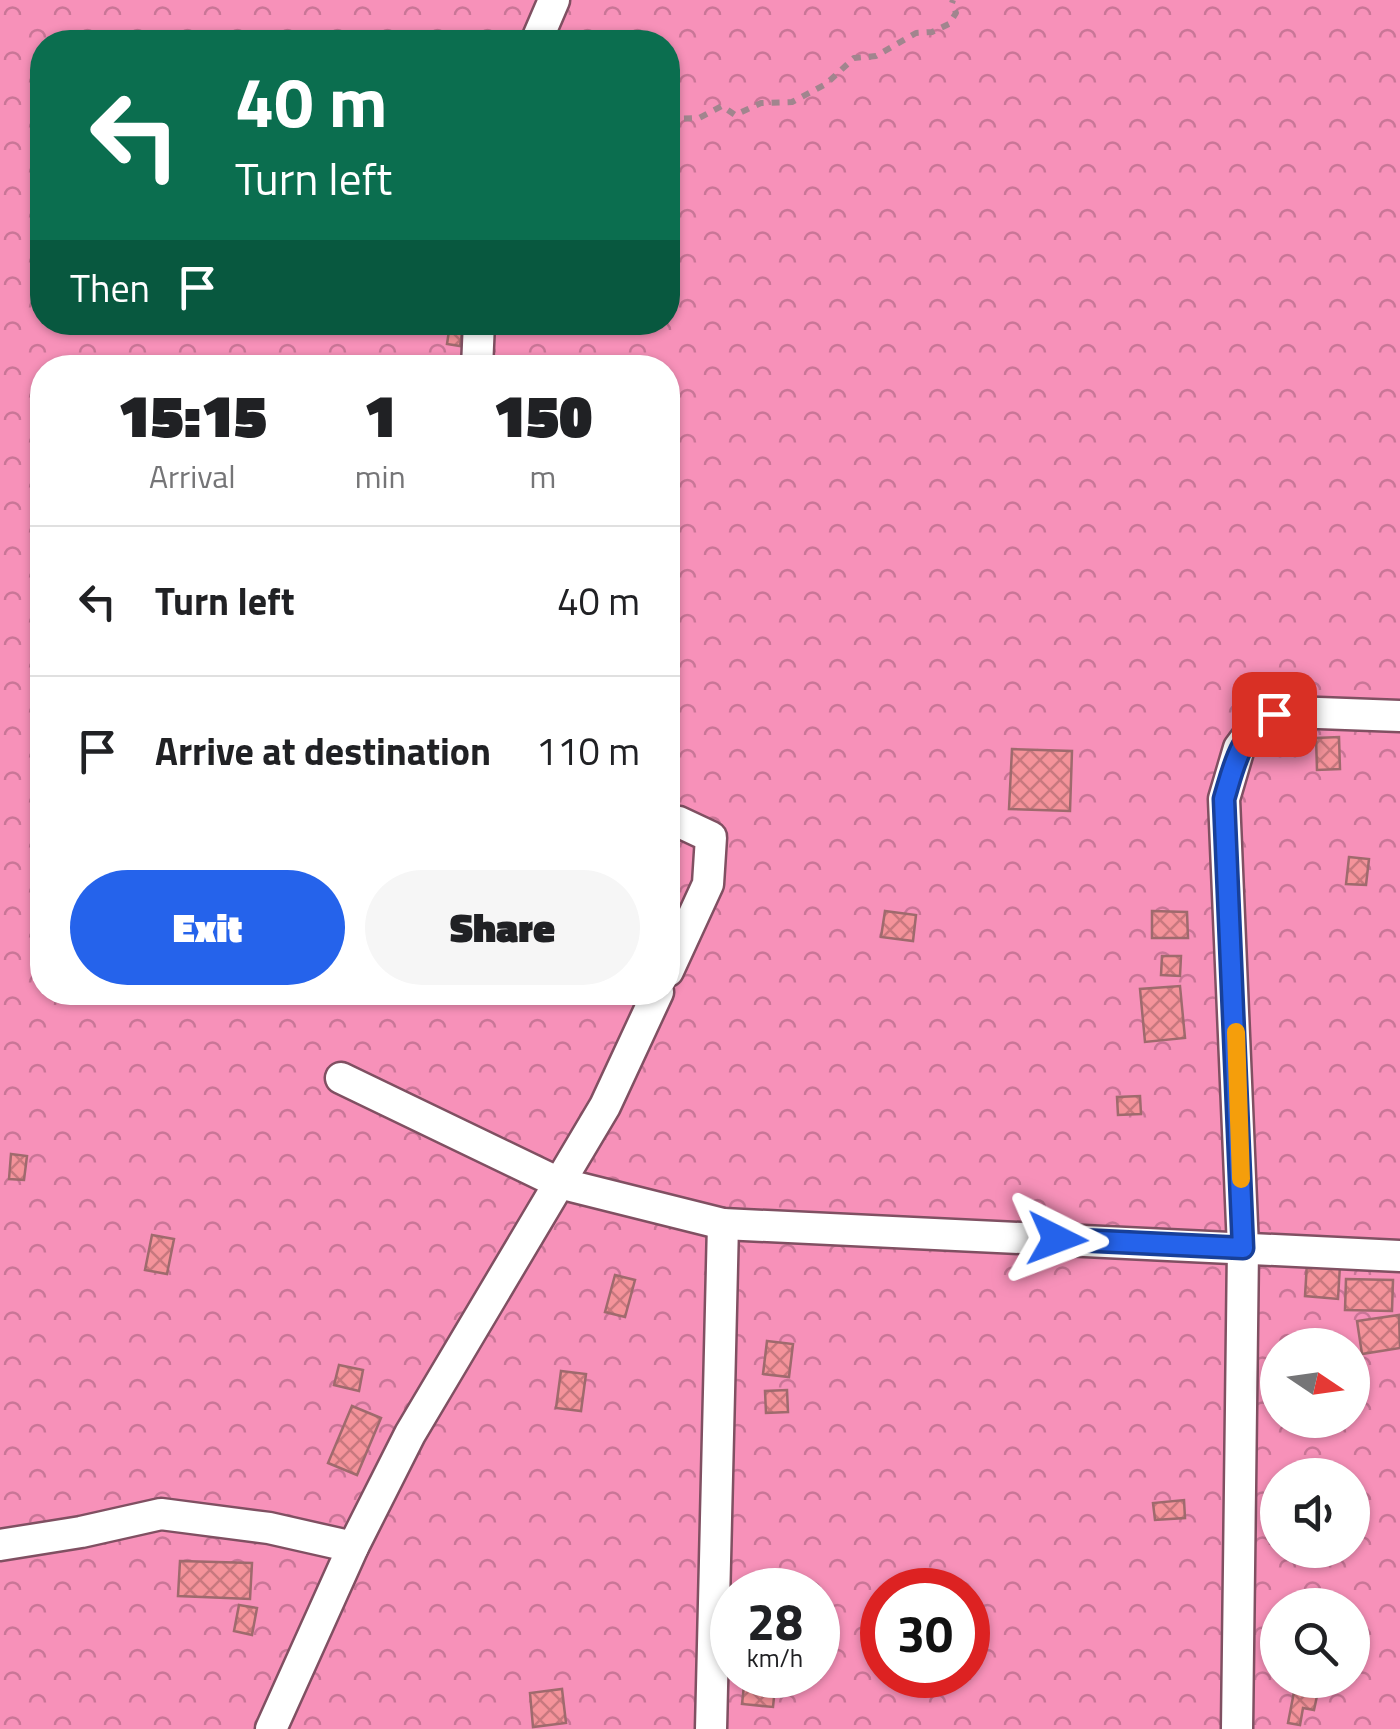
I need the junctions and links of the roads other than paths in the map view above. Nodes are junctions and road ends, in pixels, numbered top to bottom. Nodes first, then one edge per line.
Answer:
1 (554, 0) edge
2 (541, 30) edge
3 (1400, 716) edge
4 (680, 823) edge
5 (680, 946) edge
6 (652, 1005) edge
7 (341, 1078) dead end
8 (559, 1183) junction
9 (723, 1224) junction
10 (1243, 1248) junction
11 (1400, 1256) edge
12 (0, 1545) edge
13 (353, 1547) junction
14 (271, 1729) edge
15 (711, 1729) edge
16 (1236, 1729) edge

1 - 2 street
3 - 10 street
4 - 5 street
6 - 8 street
7 - 8 street
8 - 9 street
8 - 13 street
9 - 10 street
9 - 15 street
10 - 11 street
10 - 16 street
12 - 13 street
13 - 14 street

